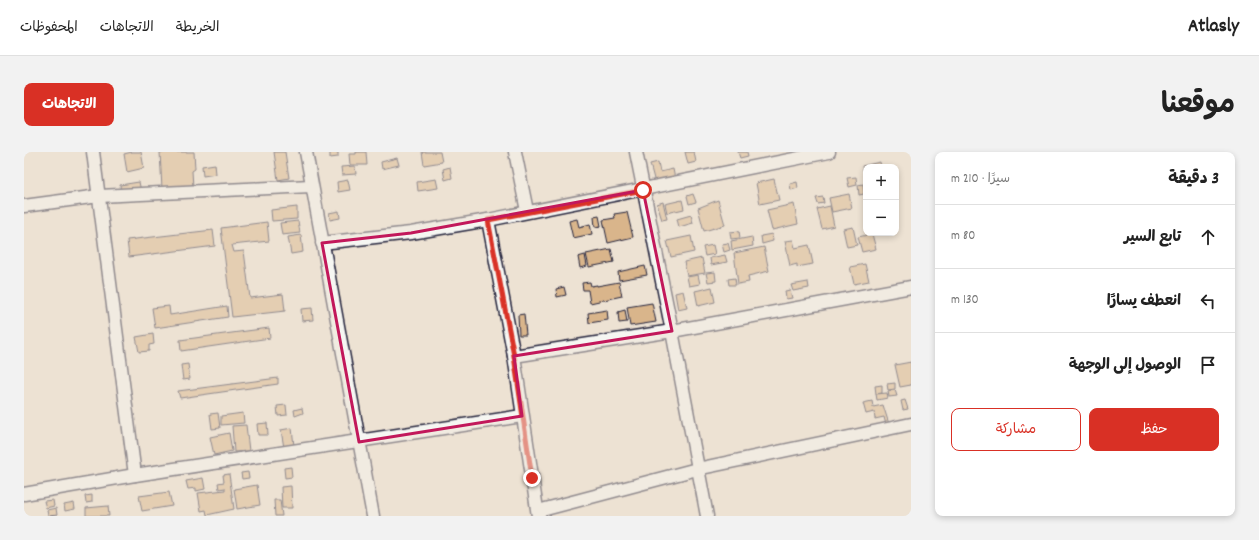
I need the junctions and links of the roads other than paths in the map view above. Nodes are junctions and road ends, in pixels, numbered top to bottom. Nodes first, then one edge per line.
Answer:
1 (93, 152) edge
2 (306, 152) edge
3 (515, 152) edge
4 (636, 152) edge
5 (829, 152) edge
6 (311, 186) junction
7 (643, 190) junction
8 (99, 196) junction
9 (24, 206) edge
10 (527, 211) junction
11 (488, 220) junction
12 (322, 243) junction
13 (911, 287) edge
14 (672, 331) junction
15 (514, 356) junction
16 (522, 416) junction
17 (911, 424) edge
18 (359, 442) junction
19 (696, 469) junction
20 (135, 475) junction
21 (24, 494) edge
22 (538, 513) edge
23 (373, 516) edge
24 (707, 516) edge

1 - 8 street
2 - 6 street
3 - 10 street
4 - 7 street
5 - 7 street
6 - 8 street
6 - 12 street
7 - 10 street
7 - 14 street
8 - 9 street
8 - 20 street
10 - 11 street
11 - 12 street
11 - 15 street
12 - 18 street
13 - 14 street
14 - 15 street
14 - 19 street
15 - 16 street
16 - 18 street
16 - 22 street
17 - 19 street
18 - 20 street
18 - 23 street
19 - 22 street
19 - 24 street
20 - 21 street

